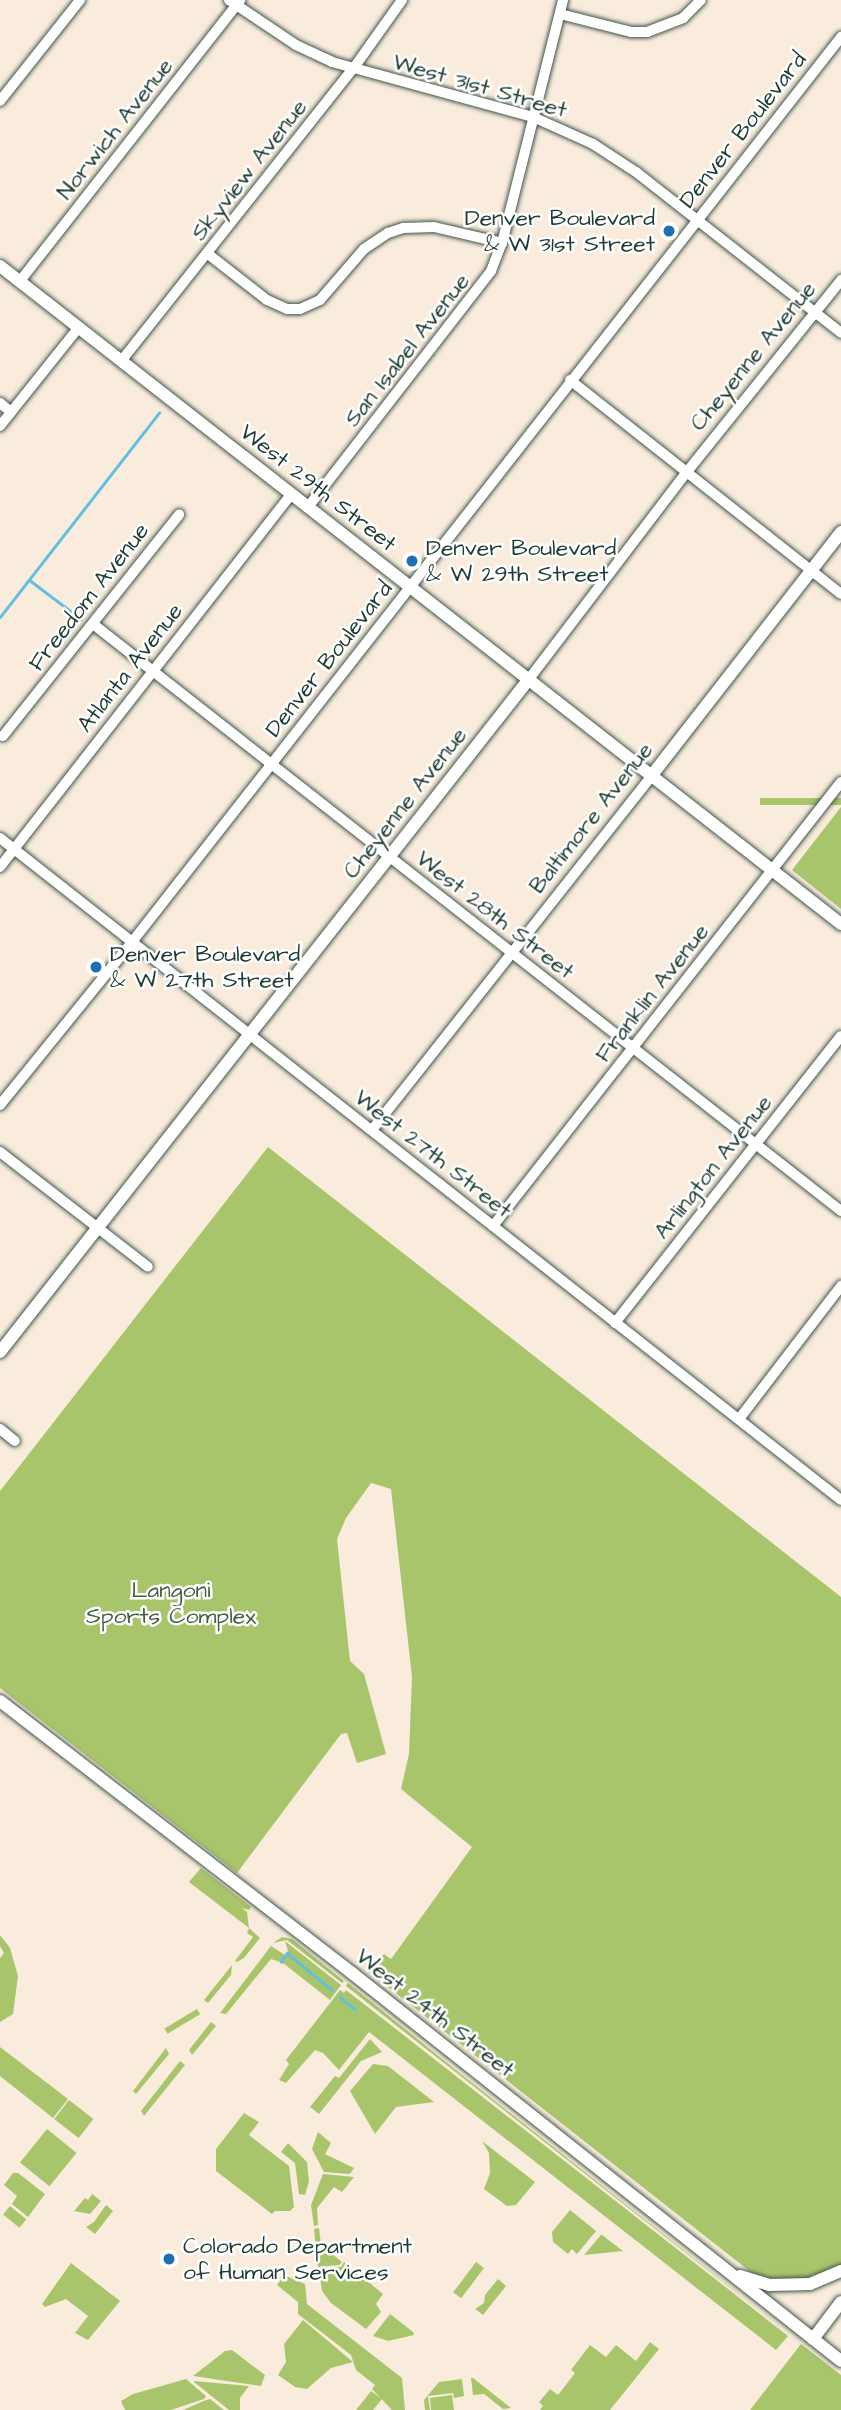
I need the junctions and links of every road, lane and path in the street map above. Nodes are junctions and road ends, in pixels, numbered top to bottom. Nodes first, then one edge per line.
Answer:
1 (80, 0) edge
2 (402, 0) edge
3 (563, 0) edge
4 (701, 0) edge
5 (235, 2) edge
6 (560, 14) junction
7 (841, 37) edge
8 (353, 69) junction
9 (0, 101) edge
10 (533, 117) junction
11 (697, 221) junction
12 (502, 243) junction
13 (208, 254) junction
14 (0, 266) edge
15 (841, 280) edge
16 (20, 281) junction
17 (815, 313) junction
18 (79, 327) junction
19 (841, 333) edge
20 (122, 360) junction
21 (569, 380) junction
22 (0, 403) edge
23 (11, 412) junction
24 (0, 426) edge
25 (686, 472) junction
26 (291, 494) junction
27 (308, 507) junction
28 (178, 515) dead end
29 (841, 532) edge
30 (811, 569) junction
31 (410, 587) junction
32 (841, 593) edge
33 (93, 624) junction
34 (153, 671) junction
35 (529, 679) junction
36 (3, 736) dead end
37 (271, 764) junction
38 (652, 775) junction
39 (841, 782) edge
40 (0, 838) edge
41 (14, 849) junction
42 (389, 857) junction
43 (0, 867) edge
44 (772, 870) junction
45 (841, 924) edge
46 (132, 942) junction
47 (512, 952) junction
48 (251, 1035) junction
49 (841, 1036) edge
50 (634, 1048) junction
51 (0, 1105) edge
52 (372, 1130) junction
53 (755, 1144) junction
54 (0, 1152) edge
55 (841, 1211) edge
56 (493, 1226) junction
57 (97, 1227) junction
58 (148, 1267) dead end
59 (841, 1286) edge
60 (615, 1324) junction
61 (0, 1352) edge
62 (738, 1419) junction
63 (0, 1429) edge
64 (15, 1441) dead end
65 (841, 1500) edge
66 (0, 1701) edge
67 (841, 2271) edge
68 (732, 2274) junction
69 (841, 2302) edge
70 (813, 2339) junction
71 (841, 2361) edge

1 - 9 street
2 - 8 street, Skyview Avenue
3 - 6 street, San Isabel Avenue
4 - 6 street
5 - 8 street, West 31st Street
5 - 16 street, Norwich Avenue
6 - 10 street, San Isabel Avenue
7 - 11 street, Denver Boulevard
8 - 10 street, West 31st Street
8 - 13 street, Skyview Avenue
10 - 11 street, West 31st Street
10 - 12 street, San Isabel Avenue
11 - 17 street, West 31st Street
11 - 21 street, Denver Boulevard
12 - 13 street
12 - 27 street, San Isabel Avenue
13 - 20 street, Skyview Avenue
14 - 16 street, West 29th Street
15 - 17 street, Cheyenne Avenue
16 - 18 street, West 29th Street
17 - 19 street, West 31st Street
17 - 25 street, Cheyenne Avenue
18 - 20 street, West 29th Street
18 - 23 street
20 - 26 street, West 29th Street
21 - 25 street
21 - 31 street, Denver Boulevard
22 - 23 street
23 - 24 street
25 - 30 street
25 - 35 street, Cheyenne Avenue
26 - 27 street, West 29th Street
26 - 34 street, Atlanta Avenue
27 - 31 street, West 29th Street
28 - 33 street, Freedom Avenue
29 - 30 street, Baltimore Avenue
30 - 32 street
30 - 38 street, Baltimore Avenue
31 - 35 street, West 29th Street
31 - 37 street, Denver Boulevard
33 - 34 street, West 28th Street
33 - 36 street, Freedom Avenue
34 - 37 street, West 28th Street
34 - 41 street, Atlanta Avenue
35 - 38 street, West 29th Street
35 - 42 street, Cheyenne Avenue
37 - 42 street, West 28th Street
37 - 46 street, Denver Boulevard
38 - 44 street, West 29th Street
38 - 47 street, Baltimore Avenue
39 - 44 street, Franklin Avenue
40 - 41 street, West 27th Street
41 - 43 street, Atlanta Avenue
41 - 46 street, West 27th Street
42 - 47 street, West 28th Street
42 - 48 street, Cheyenne Avenue
44 - 45 street, West 29th Street
44 - 50 street, Franklin Avenue
46 - 48 street, West 27th Street
46 - 51 street, Denver Boulevard
47 - 50 street, West 28th Street
47 - 52 street, Baltimore Avenue
48 - 52 street, West 27th Street
48 - 57 street, Cheyenne Avenue
49 - 53 street, Arlington Avenue
50 - 53 street, West 28th Street
50 - 56 street, Franklin Avenue
52 - 56 street, West 27th Street
53 - 55 street, West 28th Street
53 - 60 street, Arlington Avenue
54 - 57 street
56 - 60 street, West 27th Street
57 - 58 street
57 - 61 street, Cheyenne Avenue
59 - 62 street
60 - 62 street, West 27th Street
62 - 65 street, West 27th Street
63 - 64 street
66 - 68 street, West 24th Street
67 - 68 street
68 - 70 street, West 24th Street
69 - 70 street
70 - 71 street, West 24th Street

